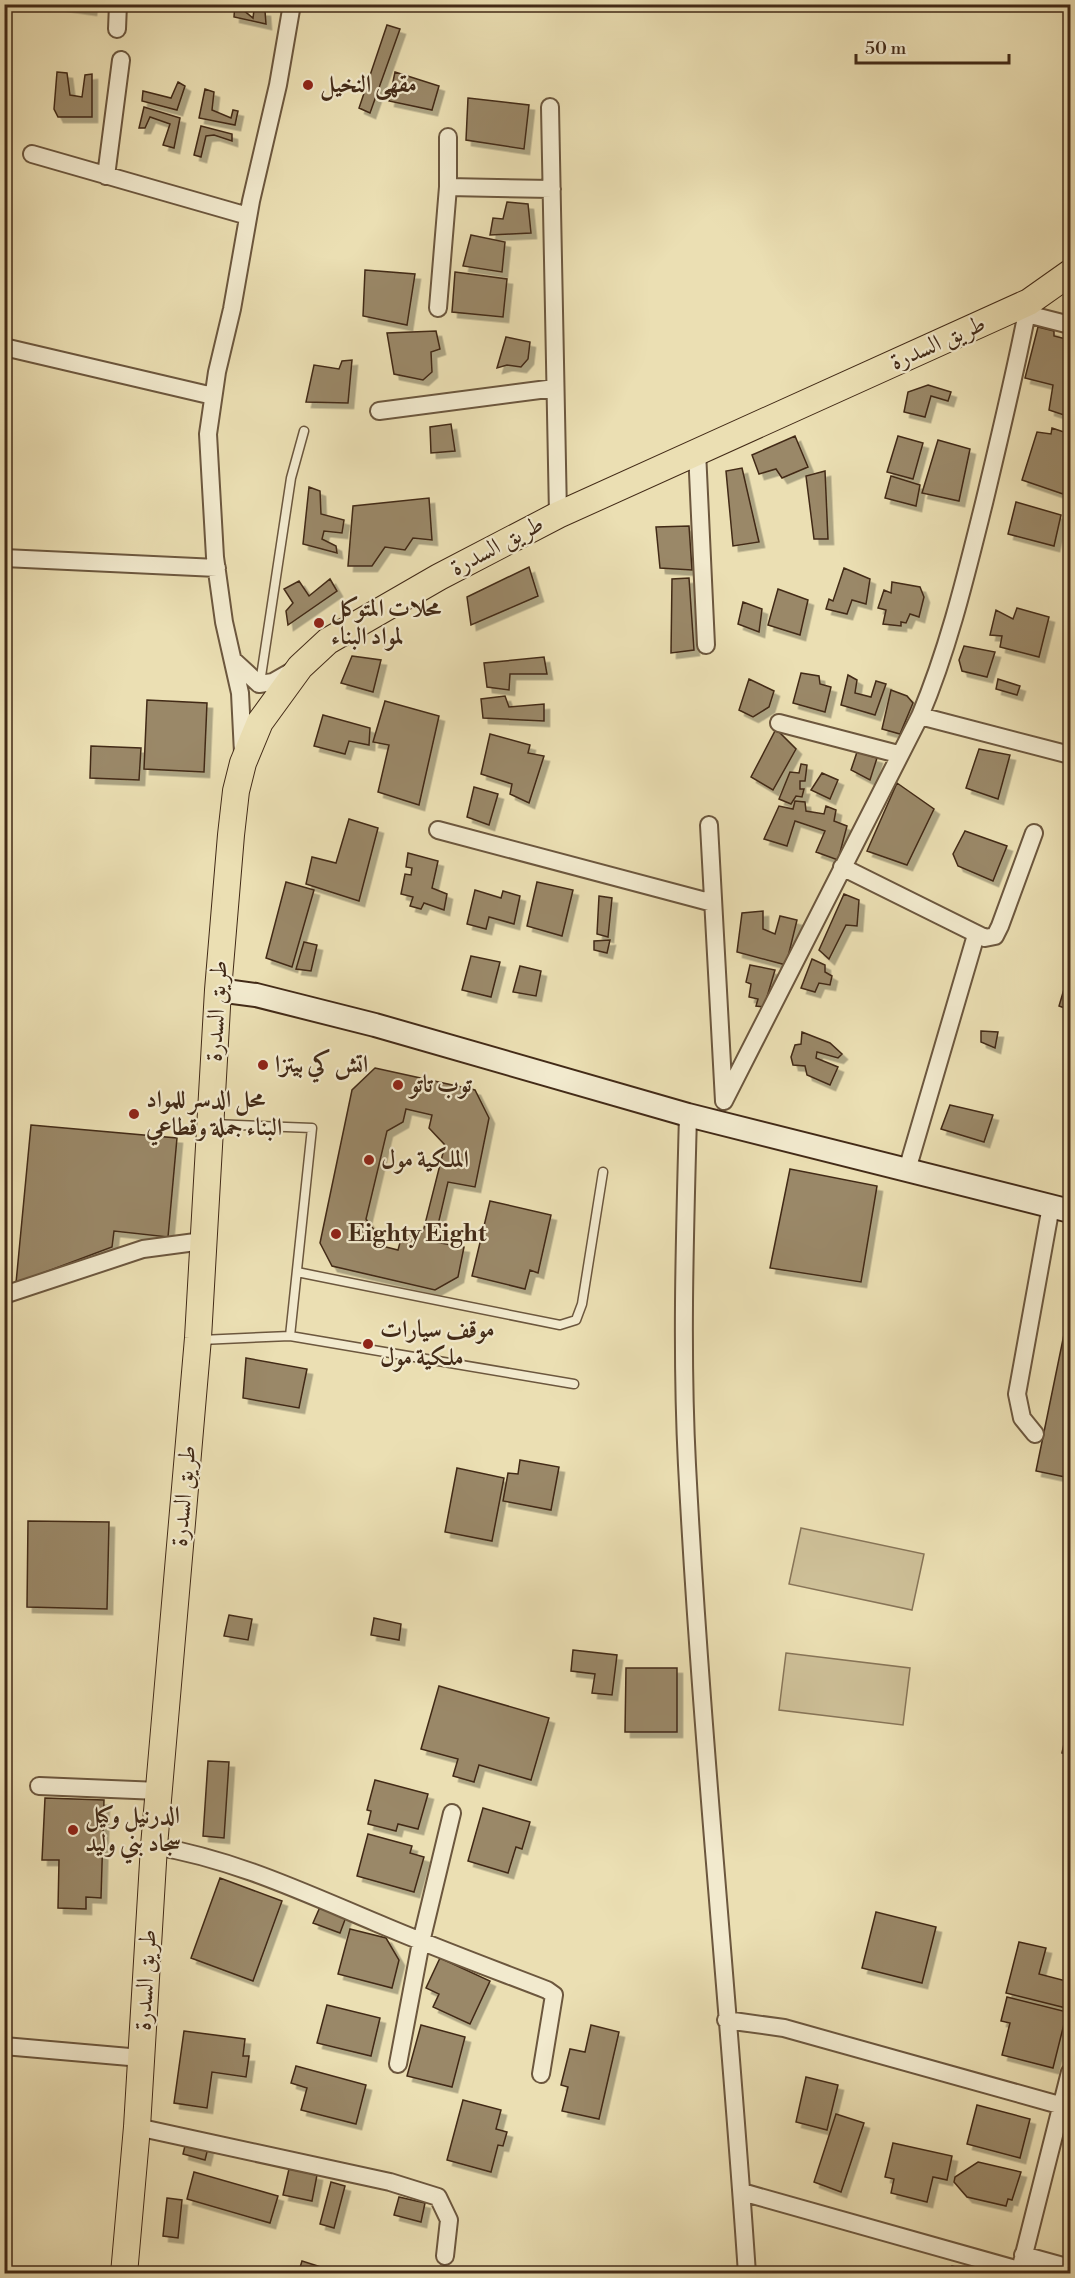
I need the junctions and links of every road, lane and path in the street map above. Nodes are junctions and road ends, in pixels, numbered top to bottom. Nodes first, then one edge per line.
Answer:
1 (118, 4) edge
2 (292, 4) edge
3 (117, 29) dead end
4 (121, 60) dead end
5 (550, 107) dead end
6 (448, 137) dead end
7 (32, 154) dead end
8 (106, 176) junction
9 (448, 187) junction
10 (552, 189) junction
11 (248, 216) junction
12 (1071, 273) edge
13 (438, 308) dead end
14 (1028, 308) junction
15 (1071, 325) edge
16 (4, 347) edge
17 (555, 388) junction
18 (213, 396) junction
19 (379, 411) dead end
20 (304, 431) dead end
21 (697, 451) junction
22 (558, 515) junction
23 (4, 558) edge
24 (217, 568) junction
25 (706, 645) dead end
26 (232, 660) junction
27 (300, 667) junction
28 (260, 684) junction
29 (920, 716) junction
30 (779, 723) dead end
31 (898, 754) junction
32 (1071, 755) edge
33 (243, 763) junction
34 (709, 825) dead end
35 (438, 830) dead end
36 (1034, 833) dead end
37 (842, 867) junction
38 (712, 903) junction
39 (976, 935) junction
40 (218, 990) junction
41 (723, 1112) junction
42 (688, 1115) junction
43 (211, 1123) junction
44 (907, 1170) junction
45 (603, 1172) dead end
46 (1061, 1208) edge
47 (203, 1241) junction
48 (297, 1272) junction
49 (4, 1295) edge
50 (290, 1336) junction
51 (197, 1340) junction
52 (574, 1384) dead end
53 (1035, 1434) dead end
54 (39, 1786) dead end
55 (159, 1791) junction
56 (452, 1813) dead end
57 (154, 1846) junction
58 (421, 1942) junction
59 (726, 2020) junction
60 (4, 2046) edge
61 (141, 2058) junction
62 (398, 2064) dead end
63 (1071, 2072) edge
64 (541, 2074) dead end
65 (1066, 2107) edge
66 (137, 2127) junction
67 (742, 2192) junction
68 (445, 2256) dead end
69 (1020, 2266) edge
70 (1071, 2268) edge
71 (124, 2274) edge
72 (747, 2274) edge

1 - 3 street
2 - 11 street
4 - 8 street
5 - 10 street
6 - 9 street
7 - 8 street
8 - 11 street
9 - 10 street
9 - 13 street
10 - 17 street
11 - 18 street
12 - 14 main road, طريق السدرة
14 - 15 street
14 - 21 main road, طريق السدرة
14 - 29 street
16 - 18 street
17 - 19 street
17 - 22 street
18 - 24 street
20 - 28 lane
21 - 22 main road, طريق السدرة
21 - 25 street
22 - 27 main road, طريق السدرة
23 - 24 street
24 - 26 street
26 - 28 street
26 - 33 street
27 - 28 street
27 - 33 main road, طريق السدرة
29 - 31 street
29 - 32 street
30 - 31 street
31 - 37 street
33 - 40 main road, طريق السدرة
34 - 38 street
35 - 38 street
36 - 39 street
37 - 39 street
37 - 41 street
38 - 41 street
39 - 44 street
40 - 42 street
40 - 43 main road, طريق السدرة
41 - 42 street
41 - 44 street
42 - 59 street
43 - 47 main road, طريق السدرة
43 - 48 lane
44 - 46 street
45 - 48 lane
46 - 53 street
47 - 49 street
47 - 51 main road, طريق السدرة
48 - 50 lane
50 - 51 lane
50 - 52 lane
51 - 55 main road, طريق السدرة
54 - 55 street
55 - 57 main road, طريق السدرة
56 - 58 street
57 - 58 street
57 - 61 main road, طريق السدرة
58 - 62 street
58 - 64 street
59 - 65 street
59 - 67 street
60 - 61 street
61 - 66 main road, طريق السدرة
63 - 65 street
65 - 69 street
66 - 68 street
66 - 71 main road, طريق السدرة
67 - 69 street
67 - 72 street
69 - 70 street

